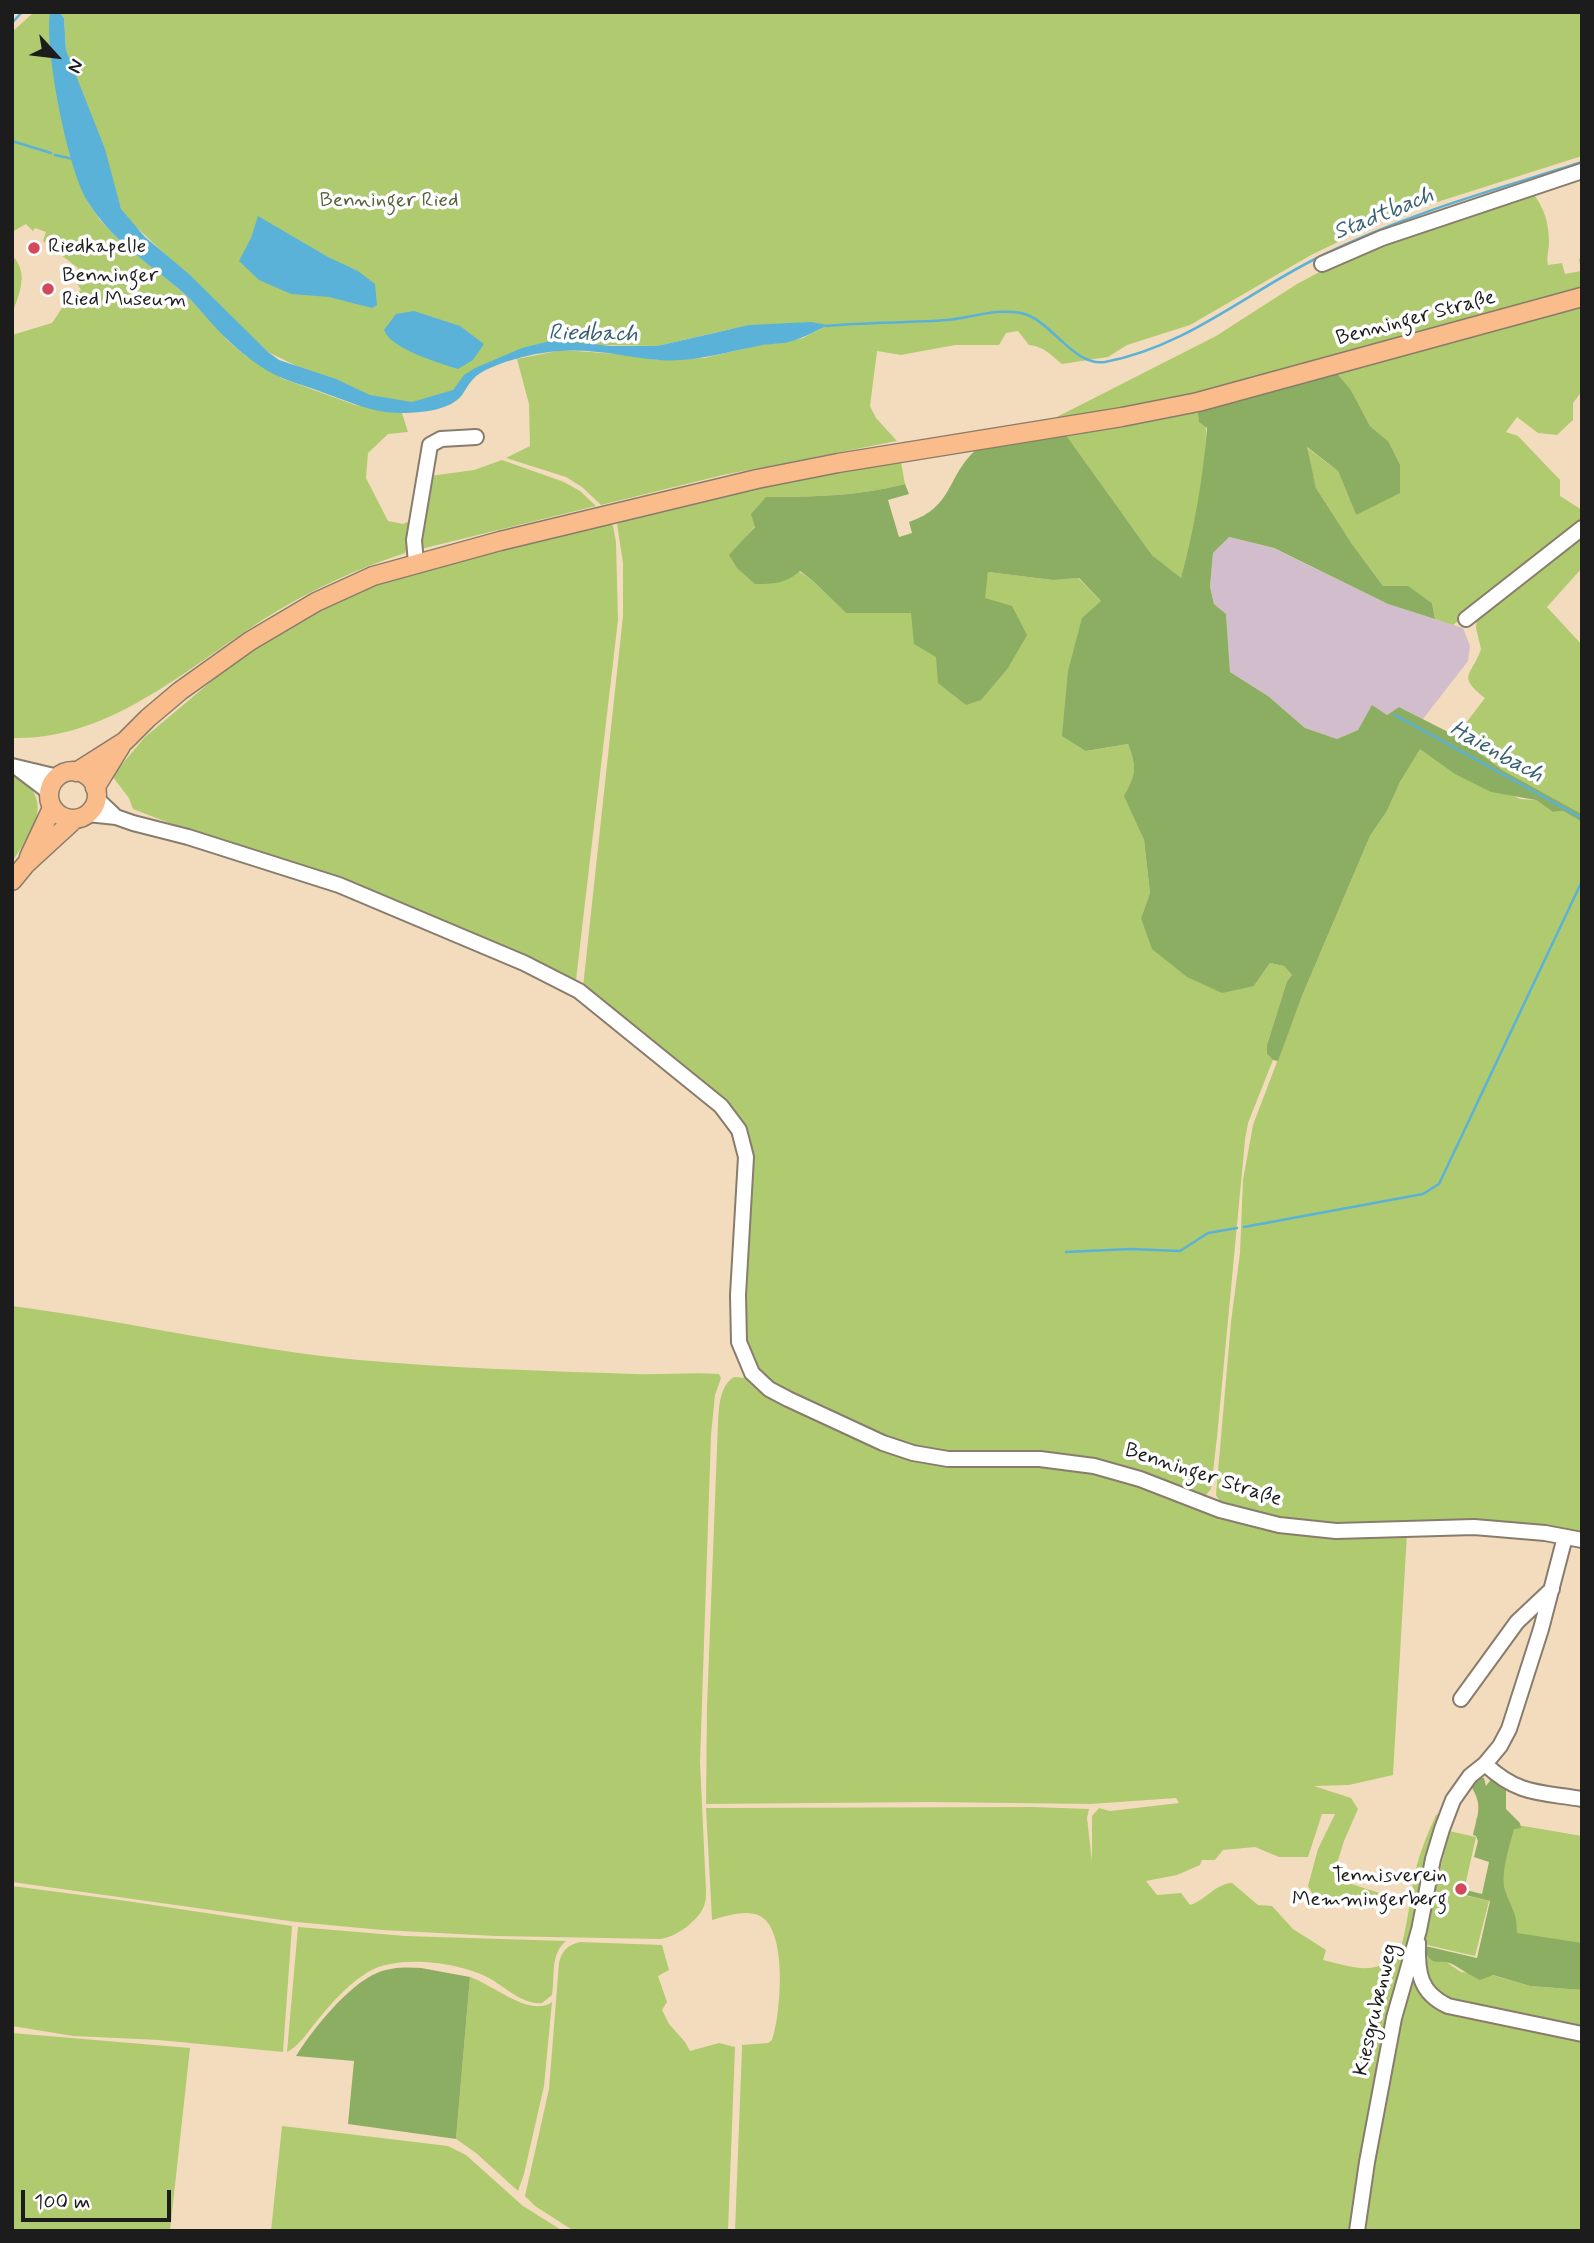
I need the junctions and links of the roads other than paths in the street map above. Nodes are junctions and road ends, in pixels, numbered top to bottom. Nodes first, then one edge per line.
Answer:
1 (1582, 171) edge
2 (1322, 264) dead end
3 (1582, 297) edge
4 (476, 437) dead end
5 (1582, 528) edge
6 (416, 563) junction
7 (1466, 619) dead end
8 (125, 741) junction
9 (14, 766) edge
10 (76, 772) junction
11 (53, 792) junction
12 (89, 805) junction
13 (26, 864) junction
14 (12, 881) edge
15 (1565, 1537) junction
16 (1582, 1540) edge
17 (1552, 1589) junction
18 (1461, 1699) dead end
19 (1485, 1764) junction
20 (1582, 1799) edge
21 (1419, 1930) junction
22 (1582, 2034) edge
23 (1357, 2231) edge

1 - 2 street
3 - 6 main road, Benninger Straße
4 - 6 street
5 - 7 street
6 - 8 main road, Benninger Straße
8 - 10 main road
8 - 12 main road
9 - 11 street
10 - 11 main road
10 - 12 main road
11 - 12 main road
11 - 13 main road
12 - 13 main road
12 - 15 street, Benninger Straße
13 - 14 main road
15 - 16 street, Benninger Straße
15 - 17 street, Kiesgrubenweg
17 - 18 street
17 - 19 street, Kiesgrubenweg
19 - 20 street
19 - 21 street, Kiesgrubenweg
21 - 22 street
21 - 23 street, Kiesgrubenweg

